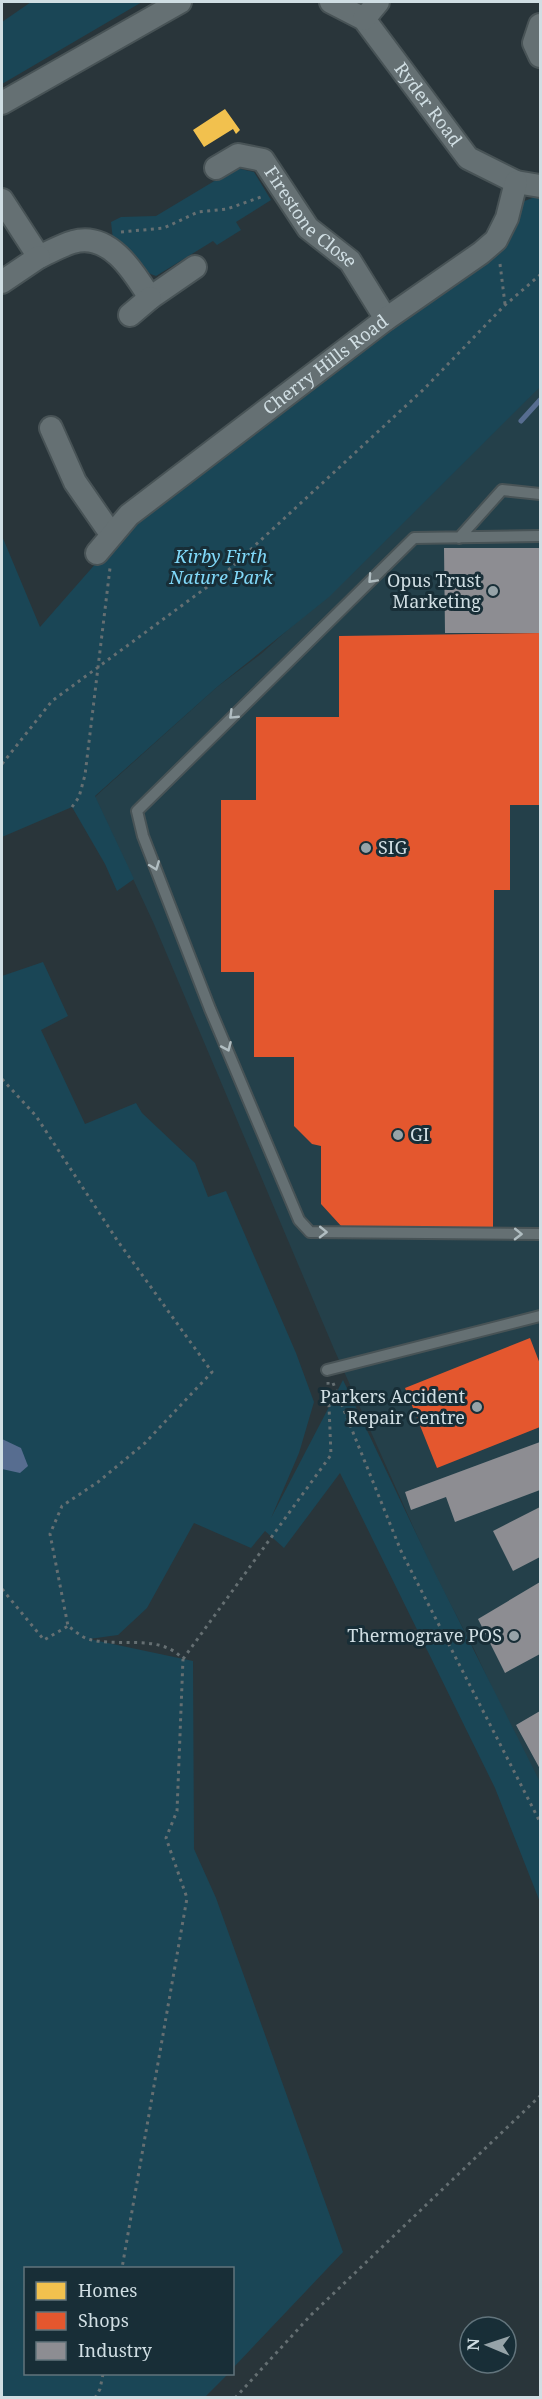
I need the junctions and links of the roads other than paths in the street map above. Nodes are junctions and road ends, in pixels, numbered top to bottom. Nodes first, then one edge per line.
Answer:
1 (180, 2) edge
2 (331, 2) edge
3 (378, 2) edge
4 (364, 19) junction
5 (540, 25) edge
6 (540, 56) edge
7 (2, 103) edge
8 (216, 168) dead end
9 (516, 182) junction
10 (540, 186) edge
11 (2, 200) edge
12 (39, 257) junction
13 (195, 267) dead end
14 (2, 282) edge
15 (150, 298) junction
16 (130, 315) dead end
17 (386, 319) junction
18 (51, 428) dead end
19 (540, 494) edge
20 (540, 536) edge
21 (459, 538) junction
22 (540, 1234) edge
23 (540, 1316) edge
24 (327, 1370) road end

1 - 7 street
2 - 4 street, Ryder Road
3 - 4 street
4 - 9 street, Ryder Road
5 - 6 street
8 - 17 street, Firestone Close
9 - 10 street, Ryder Road
9 - 17 street, Cherry Hills Road
11 - 12 street
12 - 14 street
12 - 15 street
13 - 15 street
15 - 16 street
17 - 18 street, Cherry Hills Road
19 - 21 lane
20 - 21 lane
21 -> 22 lane
23 - 24 lane

